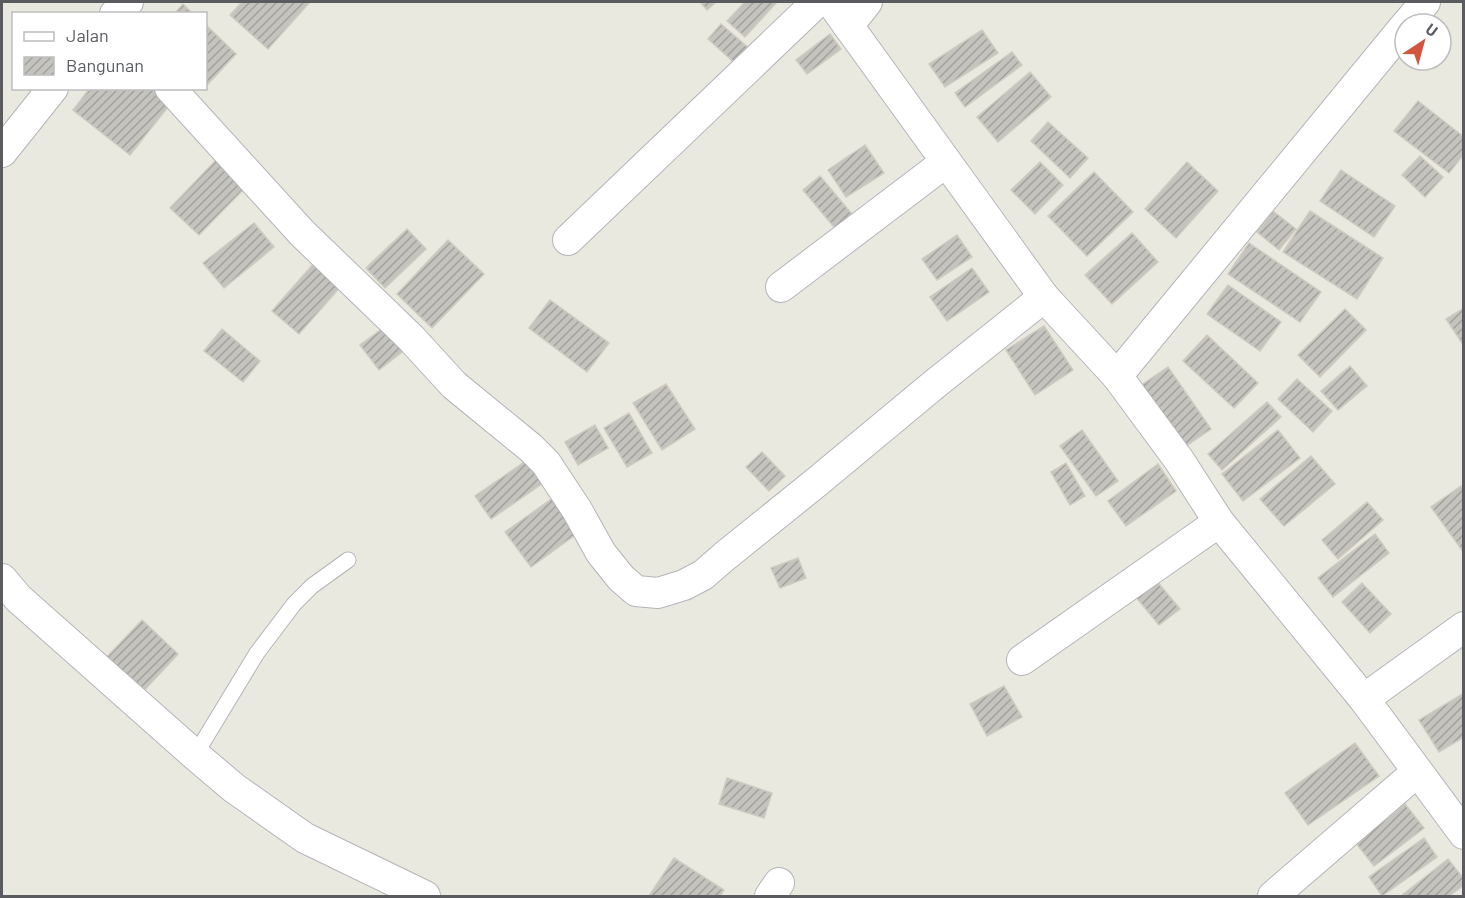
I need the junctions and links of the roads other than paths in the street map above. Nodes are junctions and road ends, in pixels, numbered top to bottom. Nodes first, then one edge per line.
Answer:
1 (817, 2) edge
2 (867, 2) edge
3 (840, 14) edge
4 (1393, 41) edge
5 (51, 90) edge
6 (172, 90) edge
7 (2, 152) edge
8 (946, 162) junction
9 (568, 240) dead end
10 (781, 288) dead end
11 (1044, 297) junction
12 (1117, 376) junction
13 (1220, 522) junction
14 (348, 560) dead end
15 (2, 579) edge
16 (1464, 627) edge
17 (1022, 660) dead end
18 (1364, 699) junction
19 (195, 755) junction
20 (1418, 772) junction
21 (1464, 834) edge
22 (425, 897) edge
23 (1273, 897) edge

1 - 9 street
2 - 3 street
3 - 8 street
4 - 12 street
5 - 7 street
6 - 11 street
8 - 10 street
8 - 11 street
11 - 12 street
12 - 13 street
13 - 17 street
13 - 18 street
14 - 19 lane
15 - 19 street
16 - 18 street
18 - 20 street
19 - 22 street
20 - 21 street
20 - 23 street

